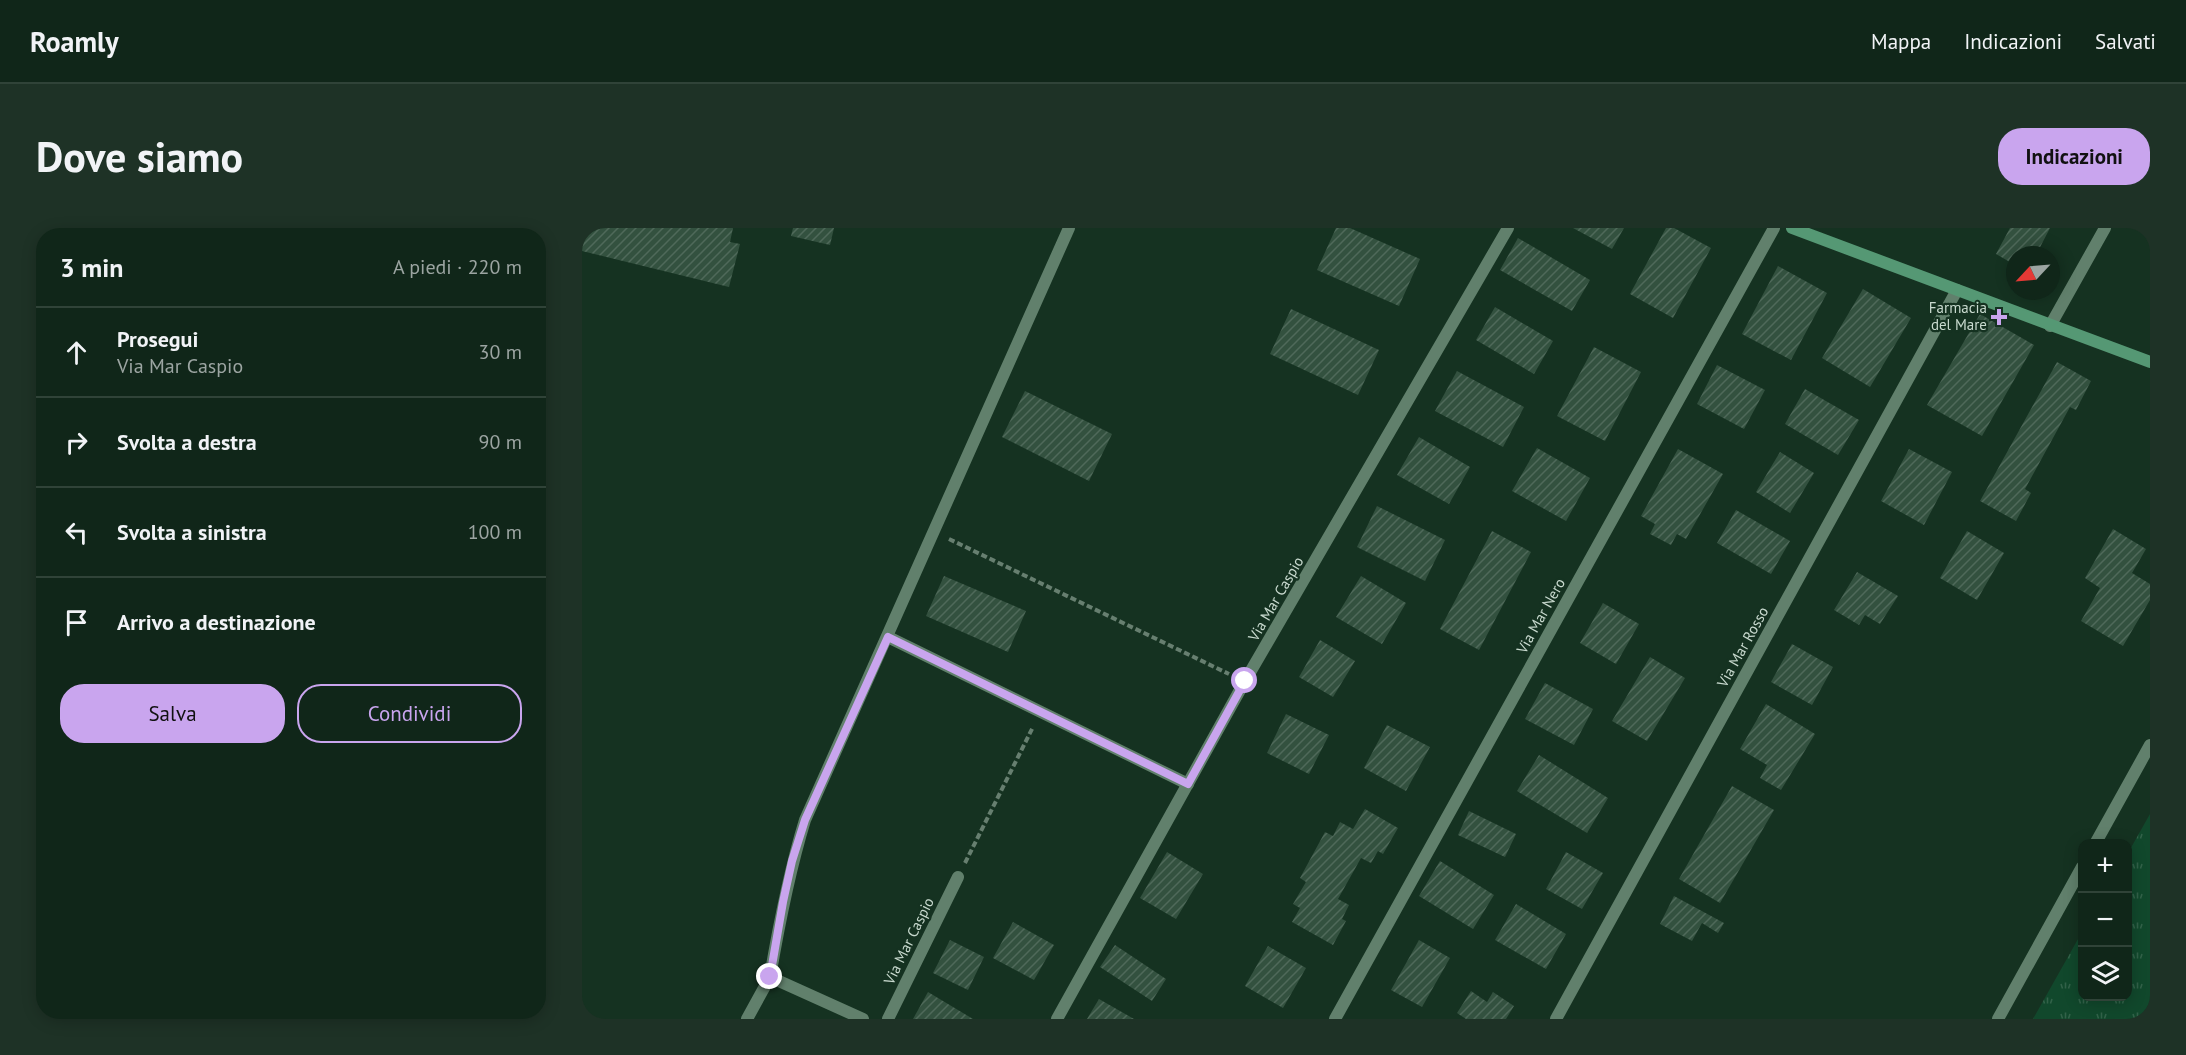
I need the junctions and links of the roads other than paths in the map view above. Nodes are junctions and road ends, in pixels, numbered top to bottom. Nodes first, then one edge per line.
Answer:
1 (1069, 228) edge
2 (1508, 228) edge
3 (1774, 228) edge
4 (1792, 228) edge
5 (2105, 228) edge
6 (1957, 290) junction
7 (2050, 326) junction
8 (2150, 362) edge
9 (888, 637) junction
10 (2150, 745) edge
11 (1188, 784) junction
12 (2097, 839) edge
13 (2078, 874) edge
14 (958, 877) road end
15 (770, 977) junction
16 (747, 1019) edge
17 (863, 1019) edge
18 (888, 1019) edge
19 (1057, 1019) edge
20 (1335, 1019) edge
21 (1556, 1019) edge
22 (1998, 1019) edge

1 - 9 street
2 - 11 street, Via Mar Caspio
3 - 20 street, Via Mar Nero
4 - 6 street
5 - 7 street
6 - 7 street
6 - 21 street, Via Mar Rosso
7 - 8 street
9 - 11 street
9 - 15 street
10 - 12 street
11 - 19 street, Via Mar Caspio
13 - 22 street
14 - 18 street, Via Mar Caspio
15 - 16 street
15 - 17 street

